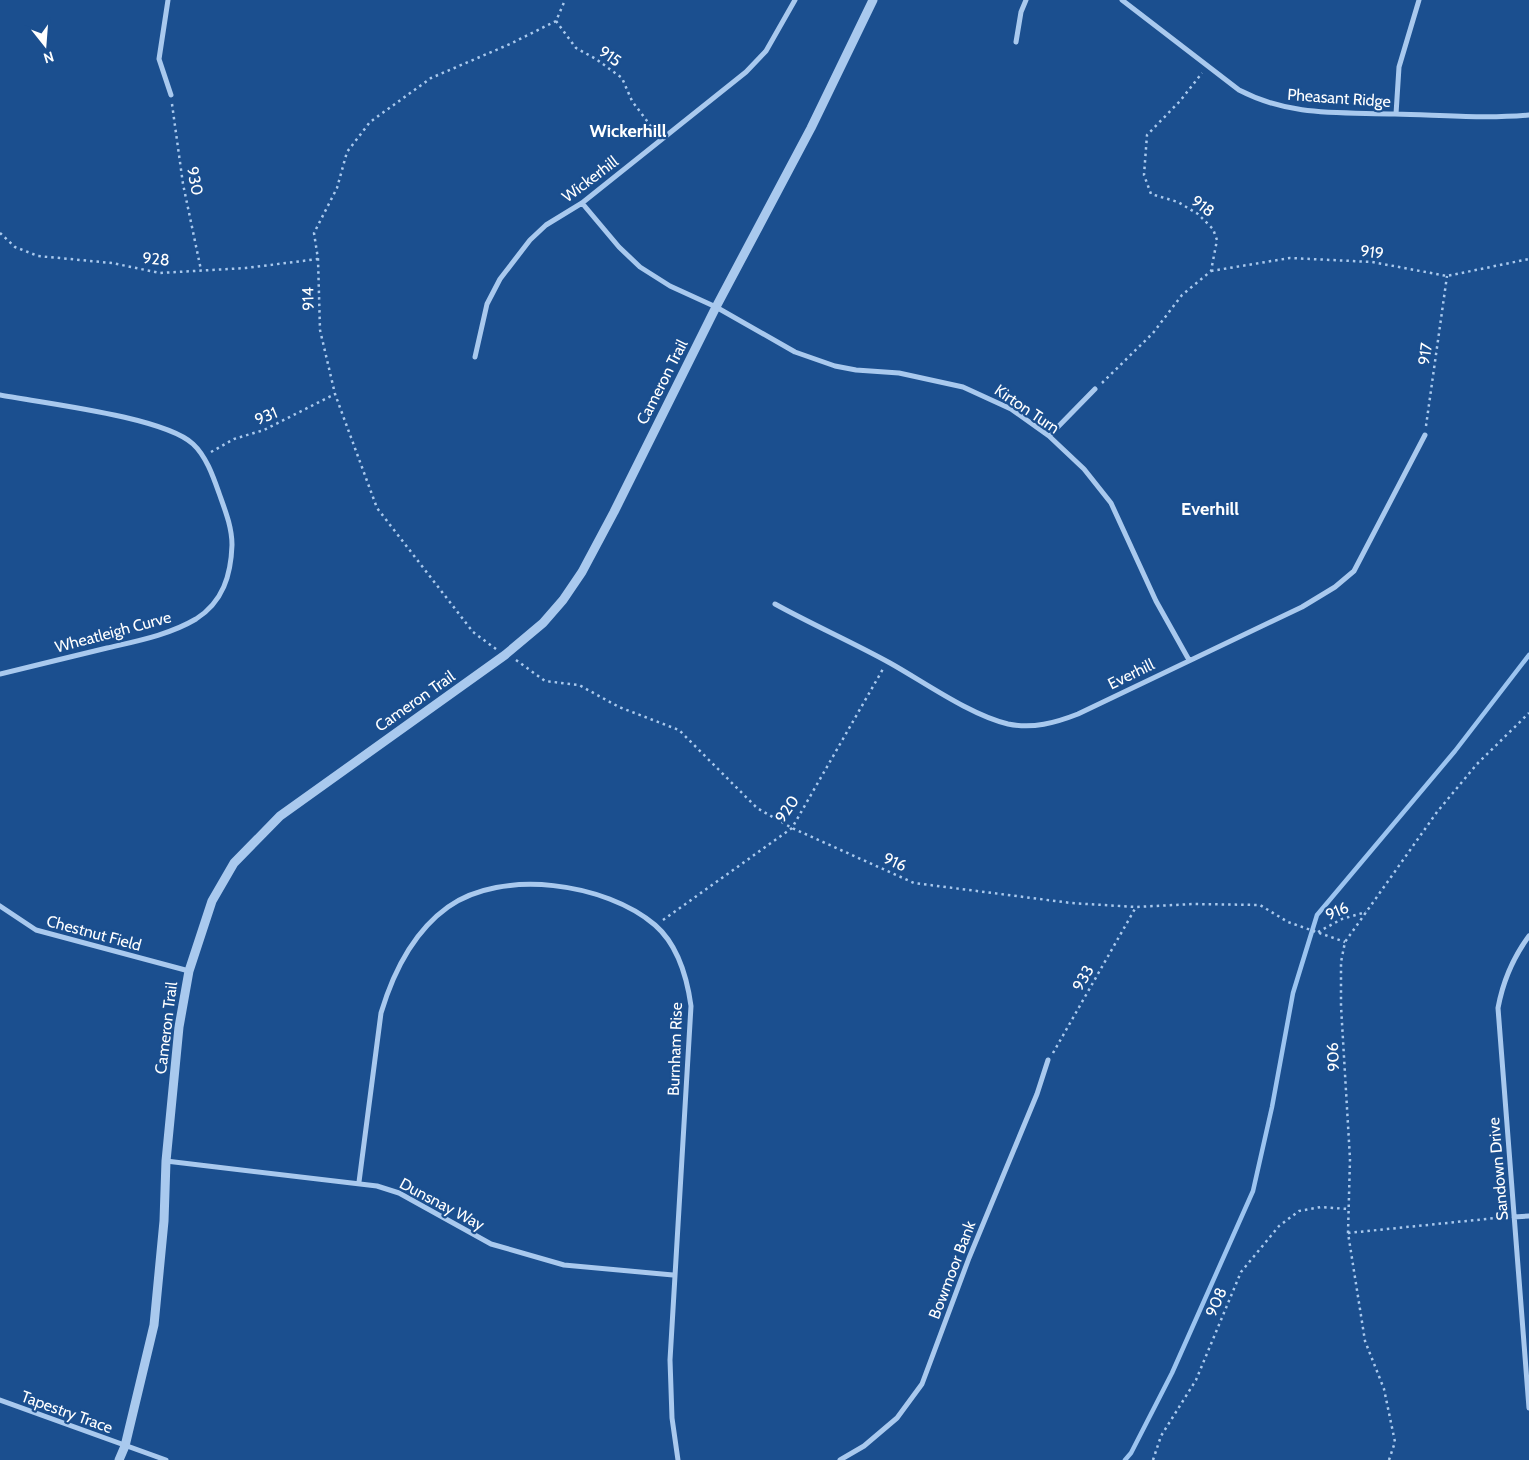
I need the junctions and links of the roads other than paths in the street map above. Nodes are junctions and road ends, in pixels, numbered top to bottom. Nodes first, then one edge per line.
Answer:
1 (168, 0) edge
2 (794, 0) edge
3 (873, 0) edge
4 (1026, 0) edge
5 (1122, 0) edge
6 (1419, 0) edge
7 (1016, 42) dead end
8 (171, 95) road end
9 (1396, 114) junction
10 (1529, 115) edge
11 (582, 203) junction
12 (716, 307) junction
13 (475, 357) dead end
14 (1095, 389) road end
15 (0, 395) edge
16 (1425, 435) road end
17 (1049, 436) junction
18 (775, 604) dead end
19 (1189, 660) junction
20 (0, 674) edge
21 (0, 906) edge
22 (1529, 936) edge
23 (188, 971) junction
24 (1048, 1060) road end
25 (166, 1161) junction
26 (359, 1182) junction
27 (1529, 1216) edge
28 (1514, 1217) junction
29 (674, 1275) junction
30 (0, 1400) edge
31 (1529, 1408) edge
32 (125, 1446) junction
33 (119, 1460) edge
34 (166, 1460) edge
35 (678, 1460) edge
36 (840, 1460) edge

1 - 8 street
2 - 11 street, Wickerhill
3 - 12 street, Cameron Trail
4 - 7 street
5 - 9 street, Pheasant Ridge
6 - 9 street
9 - 10 street, Pheasant Ridge
11 - 12 street, Kirton Turn
11 - 13 street, Wickerhill
12 - 17 street, Kirton Turn
12 - 23 street, Cameron Trail
14 - 17 street
15 - 20 street, Wheatleigh Curve
16 - 19 street, Everhill
17 - 19 street, Kirton Turn
18 - 19 street, Everhill
21 - 23 street, Chestnut Field
22 - 28 street, Sandown Drive
23 - 25 street, Cameron Trail
24 - 36 street, Bowmoor Bank
25 - 26 street, Dunsnay Way
25 - 32 street, Cameron Trail
26 - 29 street, Dunsnay Way
26 - 29 street, Burnham Rise
27 - 28 street
28 - 31 street, Sandown Drive
29 - 35 street, Burnham Rise
30 - 32 street, Tapestry Trace
32 - 33 street, Cameron Trail
32 - 34 street, Tapestry Trace

